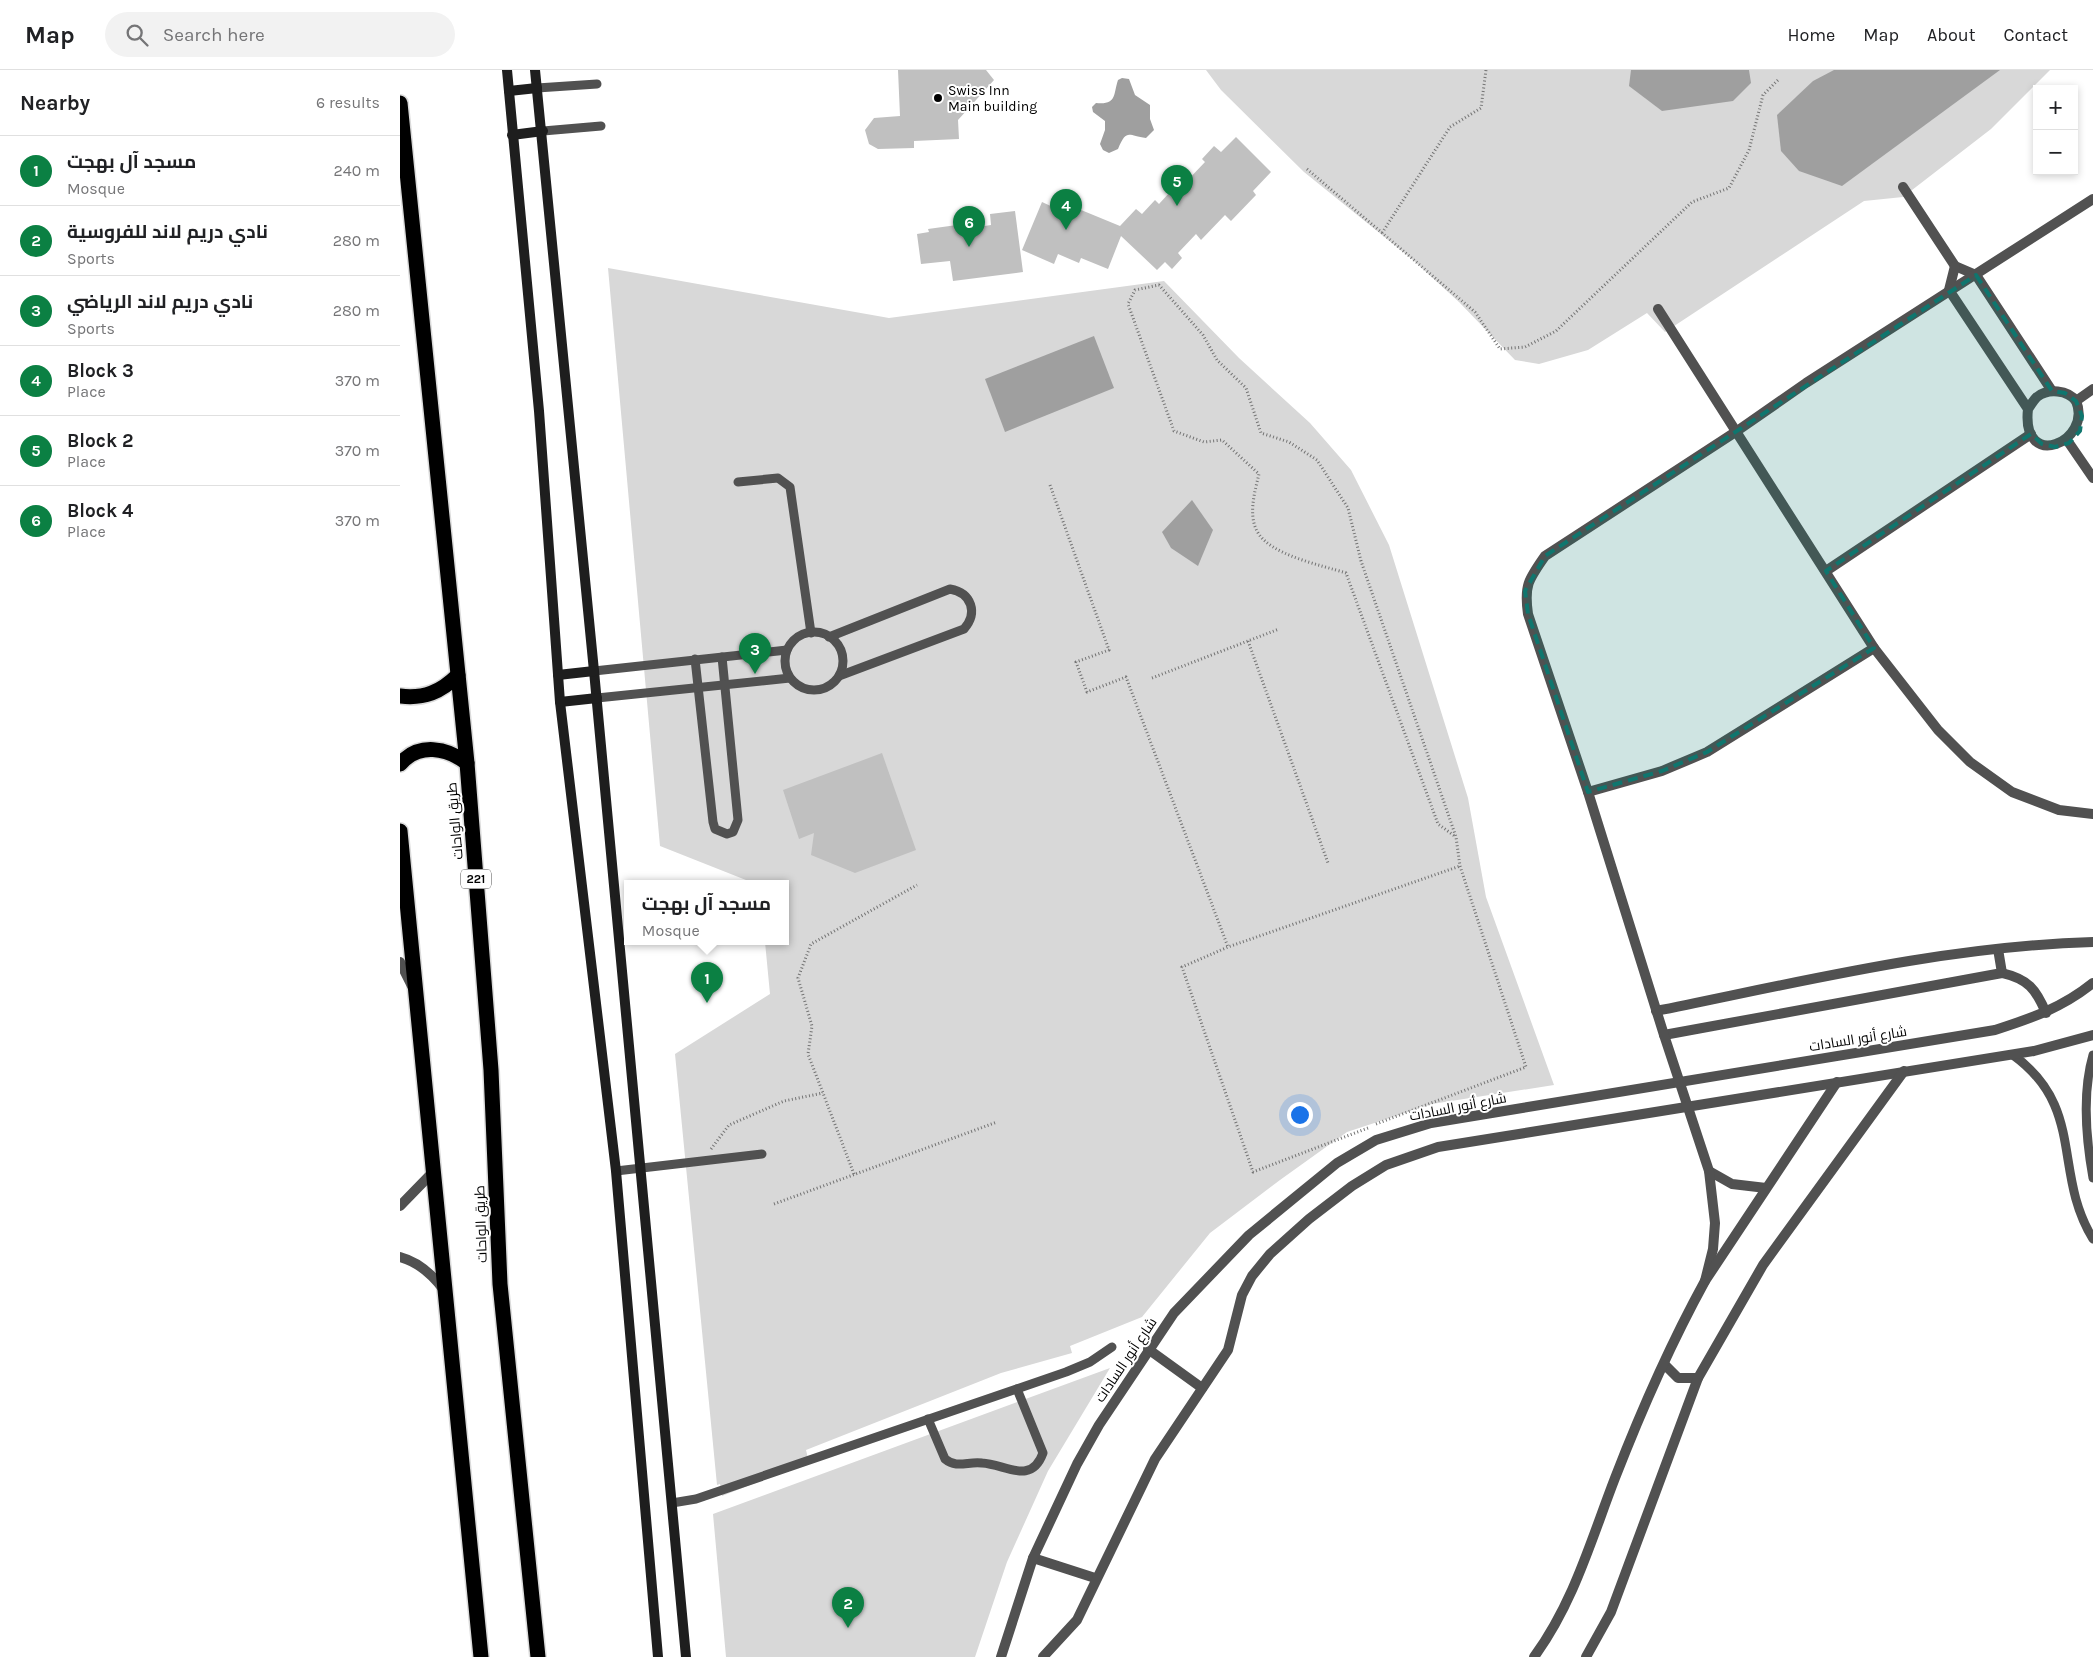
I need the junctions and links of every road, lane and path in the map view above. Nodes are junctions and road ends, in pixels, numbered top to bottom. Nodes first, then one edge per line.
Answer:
1 (507, 70) edge
2 (535, 70) edge
3 (1486, 70) edge
4 (1779, 79) dead end
5 (597, 84) dead end
6 (537, 88) junction
7 (509, 91) junction
8 (400, 103) edge
9 (601, 126) dead end
10 (543, 131) junction
11 (512, 135) junction
12 (1307, 170) dead end
13 (1903, 186) dead end
14 (2093, 199) edge
15 (1382, 233) junction
16 (1955, 266) junction
17 (1976, 275) junction
18 (1949, 290) junction
19 (1658, 309) dead end
20 (2093, 389) edge
21 (2052, 391) junction
22 (2076, 401) junction
23 (2028, 409) junction
24 (1737, 431) junction
25 (2031, 434) junction
26 (2069, 443) junction
27 (2093, 478) edge
28 (738, 482) dead end
29 (1050, 485) dead end
30 (1826, 571) junction
31 (1279, 629) dead end
32 (811, 633) junction
33 (828, 637) junction
34 (1248, 641) junction
35 (1874, 648) junction
36 (787, 650) junction
37 (722, 657) junction
38 (695, 659) junction
39 (594, 670) junction
40 (458, 674) junction
41 (558, 675) junction
42 (839, 676) junction
43 (790, 678) junction
44 (1152, 678) dead end
45 (724, 685) junction
46 (698, 688) junction
47 (400, 696) edge
48 (596, 698) junction
49 (560, 702) junction
50 (467, 763) junction
51 (400, 764) edge
52 (1588, 792) junction
53 (2093, 814) edge
54 (400, 831) edge
55 (1456, 837) junction
56 (1328, 863) dead end
57 (1460, 866) junction
58 (917, 885) dead end
59 (2093, 942) edge
60 (1228, 947) junction
61 (1998, 950) junction
62 (400, 962) edge
63 (2002, 973) junction
64 (2093, 983) edge
65 (416, 993) junction
66 (1656, 1011) junction
67 (2046, 1013) junction
68 (1664, 1035) junction
69 (2093, 1035) edge
70 (2013, 1055) junction
71 (2093, 1055) edge
72 (1904, 1071) junction
73 (1837, 1082) junction
74 (1680, 1083) junction
75 (823, 1093) junction
76 (1688, 1108) junction
77 (997, 1122) dead end
78 (762, 1154) dead end
79 (697, 1162) junction
80 (641, 1168) junction
81 (616, 1171) junction
82 (1710, 1171) junction
83 (434, 1172) junction
84 (854, 1174) junction
85 (2093, 1178) edge
86 (1766, 1188) junction
87 (774, 1204) dead end
88 (400, 1206) edge
89 (2093, 1239) edge
90 (400, 1257) edge
91 (1705, 1280) junction
92 (445, 1291) junction
93 (1112, 1346) dead end
94 (1148, 1349) junction
95 (1664, 1364) junction
96 (1698, 1378) junction
97 (1202, 1388) junction
98 (1018, 1389) junction
99 (928, 1420) junction
100 (672, 1503) junction
101 (1033, 1558) junction
102 (1095, 1578) junction
103 (481, 1657) edge
104 (538, 1657) edge
105 (658, 1657) edge
106 (686, 1657) edge
107 (1001, 1657) edge
108 (1043, 1657) edge
109 (1534, 1657) edge
110 (1586, 1657) edge

1 - 7 street
2 - 6 street
3 - 15 path
4 - 15 path
5 - 6 lane
6 - 7 street
6 - 10 street
7 - 11 street
8 - 40 highway, طريق الواحات / 221
9 - 10 lane
10 - 11 street
10 - 39 street
11 - 41 street
12 - 15 path
13 - 16 street
14 - 17 street
16 - 17 street
16 - 18 street
17 - 18 street
17 - 21 street
18 - 23 street
18 - 24 street
19 - 24 street
20 - 22 street
21 - 22 street
21 - 23 street
22 - 26 street
23 - 25 street
24 - 30 street
24 - 52 street
25 - 26 street
25 - 30 street
26 - 27 street
28 - 32 lane
29 - 60 path
30 - 35 street
31 - 34 path
32 - 33 lane
32 - 36 lane
33 - 42 lane
33 - 42 lane
34 - 44 path
34 - 56 path
35 - 52 street
35 - 53 street
36 - 37 lane
36 - 43 lane
37 - 38 lane
37 - 45 lane
38 - 39 lane
38 - 46 lane
39 - 41 street
39 - 48 street
40 - 47 highway
40 - 50 highway, طريق الواحات / 221
41 - 49 street
42 - 43 lane
43 - 45 lane
45 - 46 lane
45 - 46 lane
46 - 48 lane
48 - 49 street
48 - 80 street
49 - 81 street
50 - 51 highway
50 - 104 highway, طريق الواحات / 221
52 - 66 street
54 - 65 highway
55 - 55 path
55 - 57 path
57 - 60 path
57 - 60 path
58 - 75 path
59 - 61 street
61 - 63 street
61 - 66 street
62 - 65 street
63 - 67 street
63 - 68 street
64 - 67 street, شارع أنور السادات
65 - 83 highway
66 - 68 street
67 - 74 street, شارع أنور السادات
68 - 74 street
69 - 70 street
70 - 72 street
70 - 89 lane
71 - 85 lane
72 - 73 street
72 - 96 street
73 - 76 street
73 - 86 street
74 - 76 street
74 - 94 street, شارع أنور السادات
75 - 79 path
75 - 84 path
76 - 82 street
76 - 97 street
77 - 84 path
78 - 79 lane
79 - 80 lane
80 - 81 lane
80 - 100 street
81 - 105 street
82 - 86 street
82 - 91 street
83 - 88 street
83 - 92 highway
84 - 87 path
86 - 91 street
90 - 92 street
91 - 95 street
92 - 103 highway
93 - 98 lane
94 - 97 street
94 - 101 street, شارع أنور السادات
95 - 96 street
95 - 109 street
96 - 110 street
97 - 102 street
98 - 99 lane
98 - 99 lane
99 - 100 lane
100 - 106 street
101 - 102 street
101 - 107 street, شارع أنور السادات
102 - 108 street

